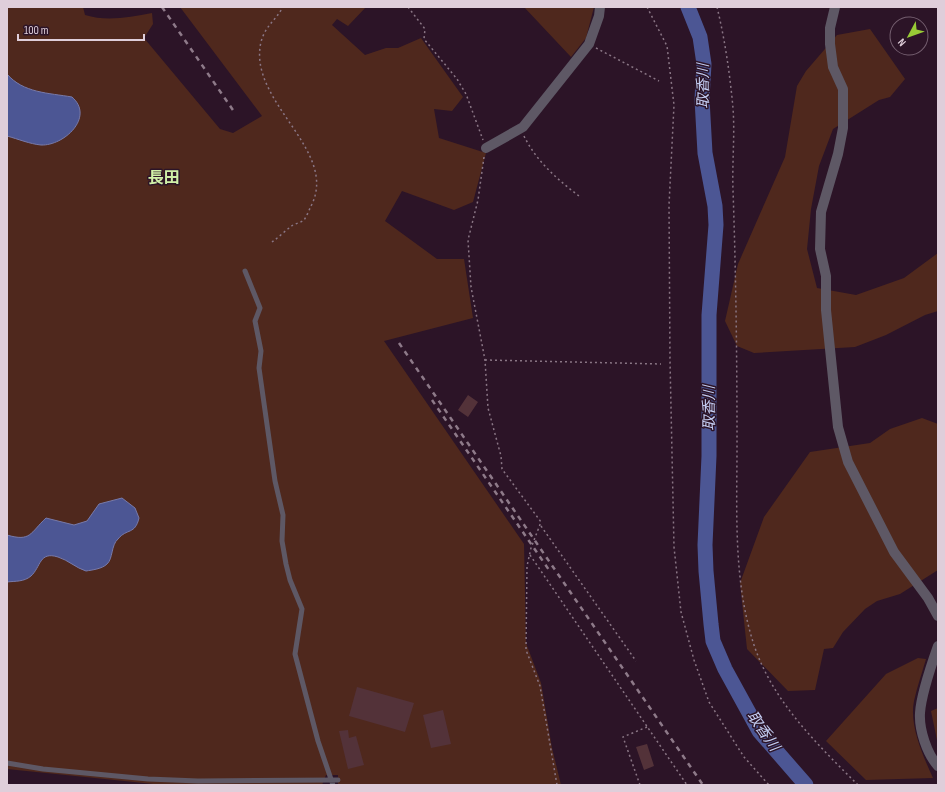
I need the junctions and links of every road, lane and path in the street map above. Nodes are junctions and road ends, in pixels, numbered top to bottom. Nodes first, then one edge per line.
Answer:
1 (284, 7) edge
2 (408, 7) edge
3 (600, 7) edge
4 (647, 7) edge
5 (717, 7) edge
6 (835, 7) edge
7 (589, 44) junction
8 (659, 81) dead end
9 (523, 126) junction
10 (486, 148) junction
11 (579, 196) dead end
12 (272, 242) dead end
13 (245, 271) dead end
14 (485, 360) junction
15 (661, 364) dead end
16 (541, 526) junction
17 (530, 555) junction
18 (938, 616) edge
19 (938, 646) edge
20 (636, 661) dead end
21 (647, 727) junction
22 (7, 763) edge
23 (938, 766) edge
24 (334, 782) edge
25 (557, 785) edge
26 (640, 785) edge
27 (687, 785) edge
28 (770, 785) edge
29 (858, 785) edge

1 - 12 path
2 - 10 path
3 - 7 street
4 - 28 path
5 - 29 path
6 - 18 street
7 - 8 path
7 - 9 street
9 - 10 street
9 - 11 path
10 - 14 path
13 - 24 lane
14 - 15 path
14 - 16 path
16 - 17 path
16 - 20 path
17 - 21 path
17 - 25 path
19 - 23 street
21 - 26 path
21 - 27 path
22 - 24 lane

